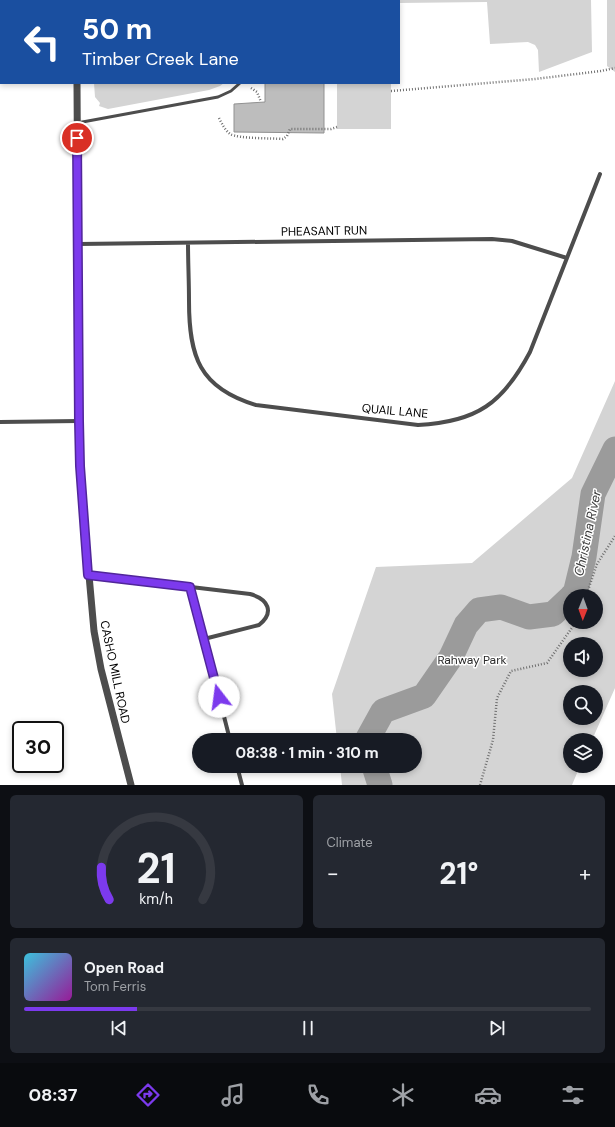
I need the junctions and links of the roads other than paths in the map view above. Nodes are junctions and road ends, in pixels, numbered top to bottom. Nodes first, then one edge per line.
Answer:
1 (77, 84) edge
2 (239, 84) edge
3 (77, 123) junction
4 (600, 174) dead end
5 (188, 243) junction
6 (79, 244) junction
7 (567, 258) junction
8 (79, 421) junction
9 (0, 422) edge
10 (88, 575) junction
11 (190, 587) junction
12 (204, 639) junction
13 (228, 733) edge
14 (239, 773) edge
15 (131, 785) edge
16 (242, 785) edge

1 - 3 street, CASHO MILL ROAD
2 - 3 lane
3 - 6 street, CASHO MILL ROAD
4 - 7 street, QUAIL LANE
5 - 6 street, PHEASANT RUN
5 - 7 street, PHEASANT RUN
5 - 7 street, QUAIL LANE
6 - 8 street, CASHO MILL ROAD
8 - 9 street
8 - 10 street, CASHO MILL ROAD
10 - 11 street
10 - 15 street, CASHO MILL ROAD
11 - 12 street
11 - 12 street
12 - 13 street
14 - 16 street

